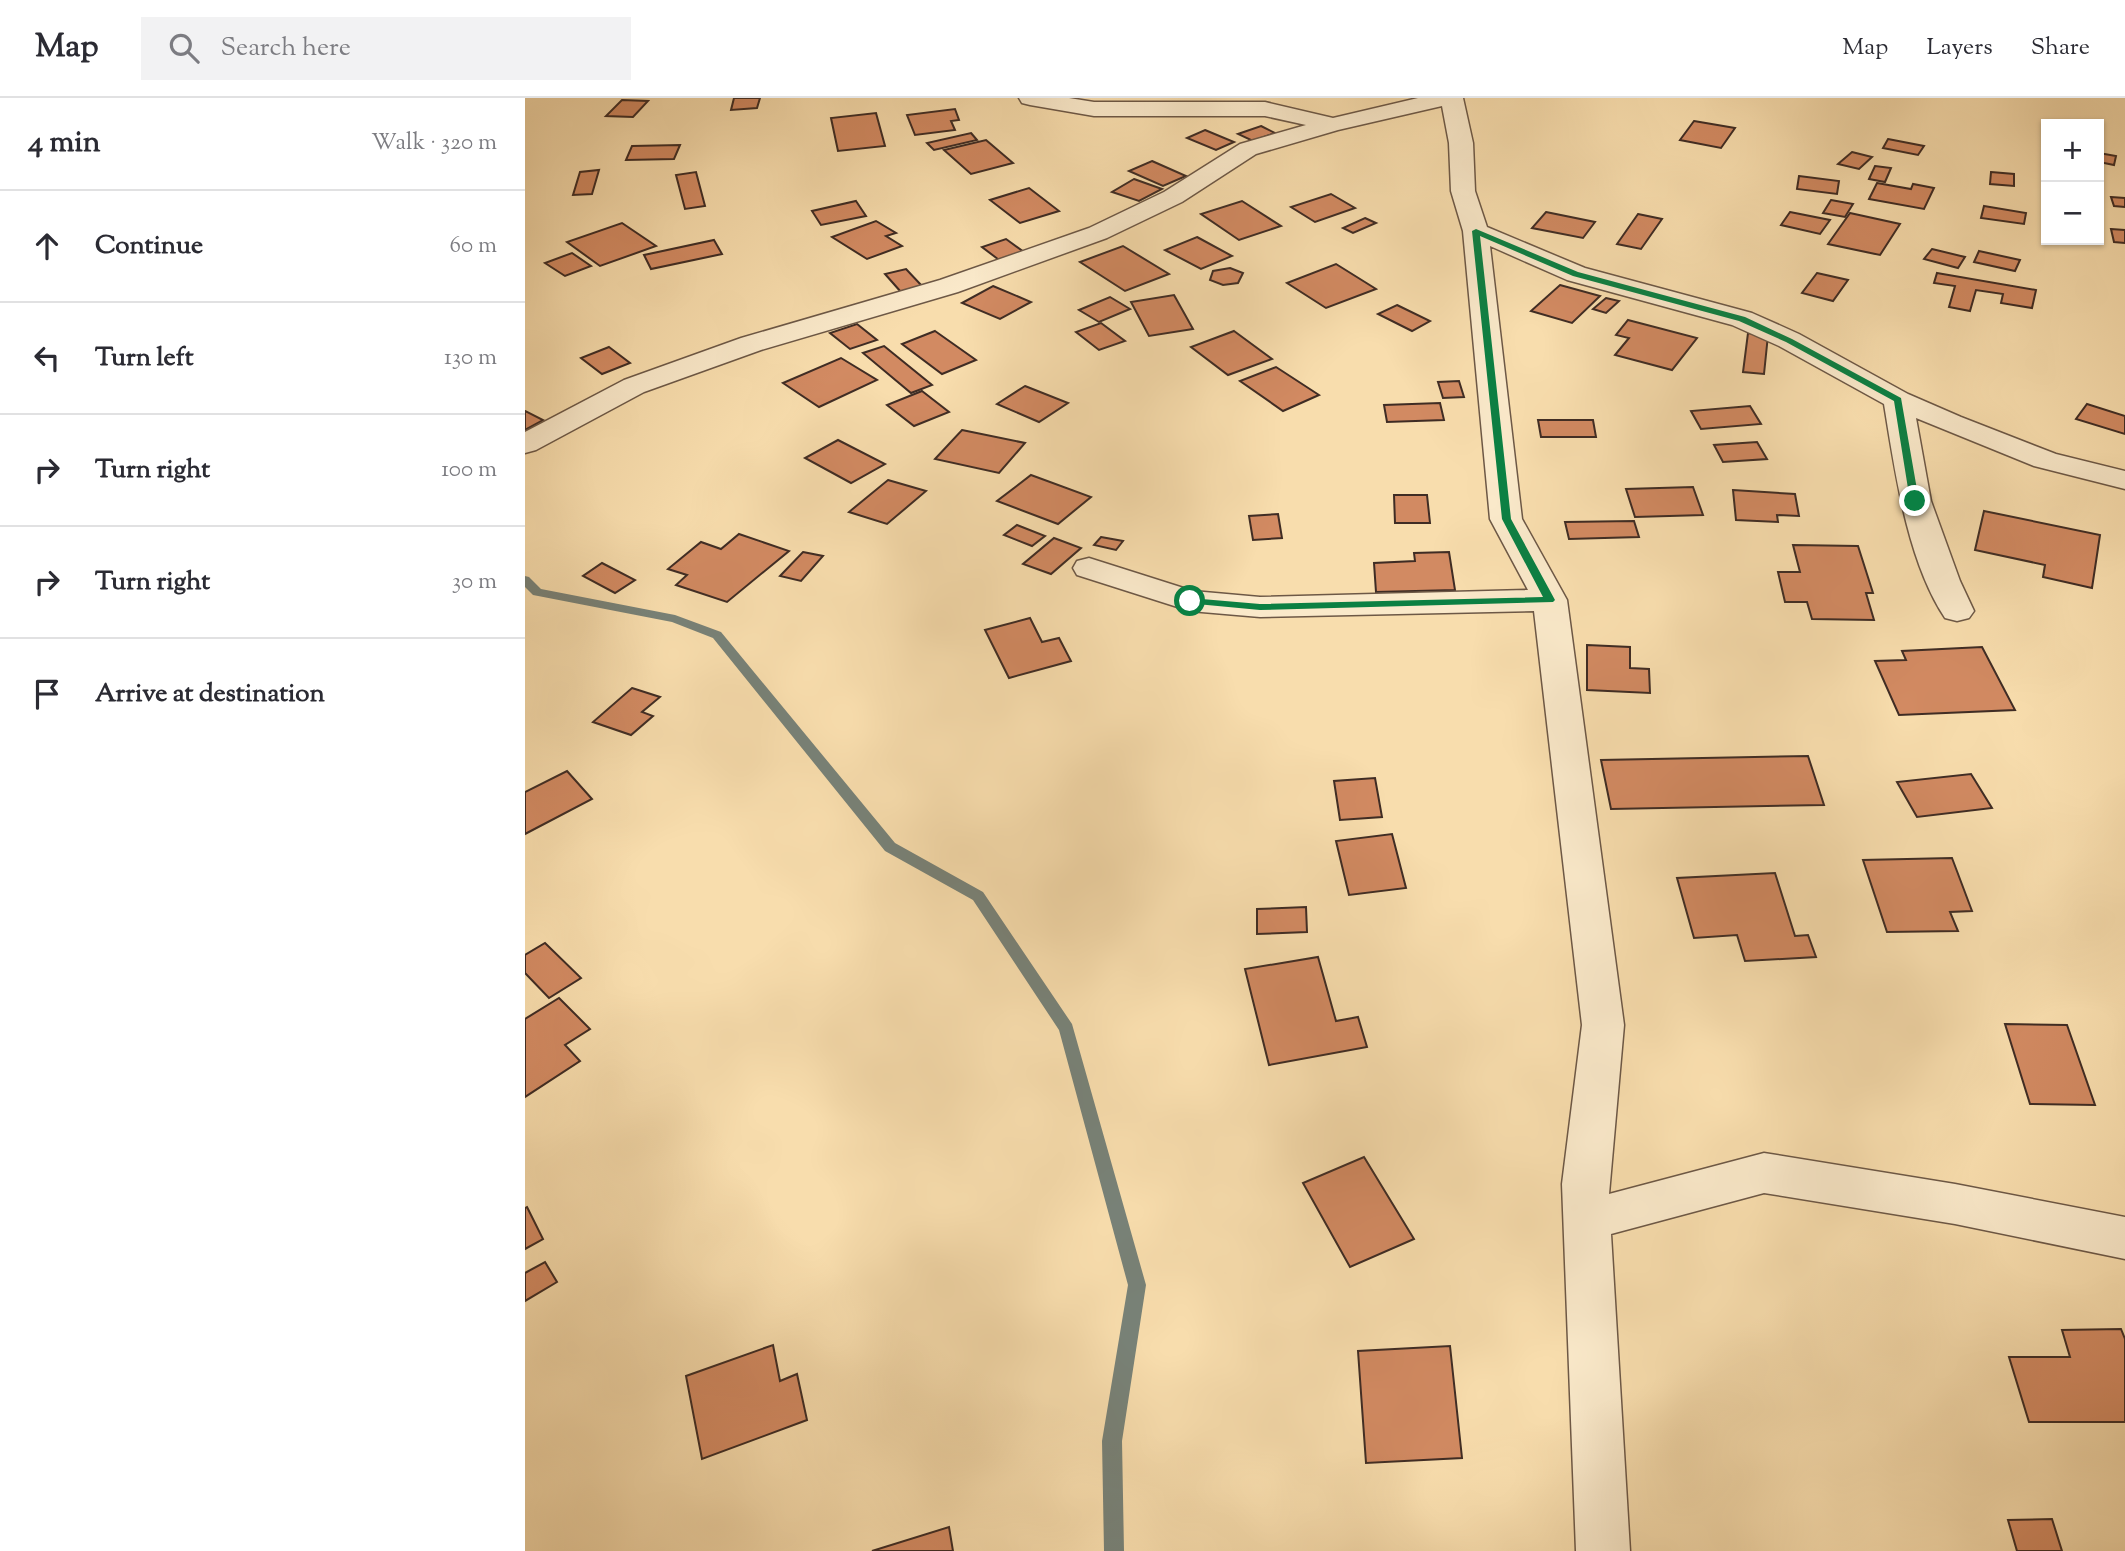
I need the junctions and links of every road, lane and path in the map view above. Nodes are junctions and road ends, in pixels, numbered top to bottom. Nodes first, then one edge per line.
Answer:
1 (1030, 98) edge
2 (1445, 98) edge
3 (1452, 98) edge
4 (1332, 125) junction
5 (1476, 231) junction
6 (1898, 400) junction
7 (525, 444) edge
8 (2125, 480) edge
9 (1089, 568) dead end
10 (1550, 600) junction
11 (1957, 611) dead end
12 (1587, 1220) junction
13 (2125, 1238) edge
14 (1603, 1551) edge

1 - 4 street
2 - 4 street
3 - 5 street
4 - 7 street
5 - 6 street
5 - 10 street
6 - 8 street
6 - 11 street
9 - 10 street
10 - 12 street
12 - 13 street
12 - 14 street

